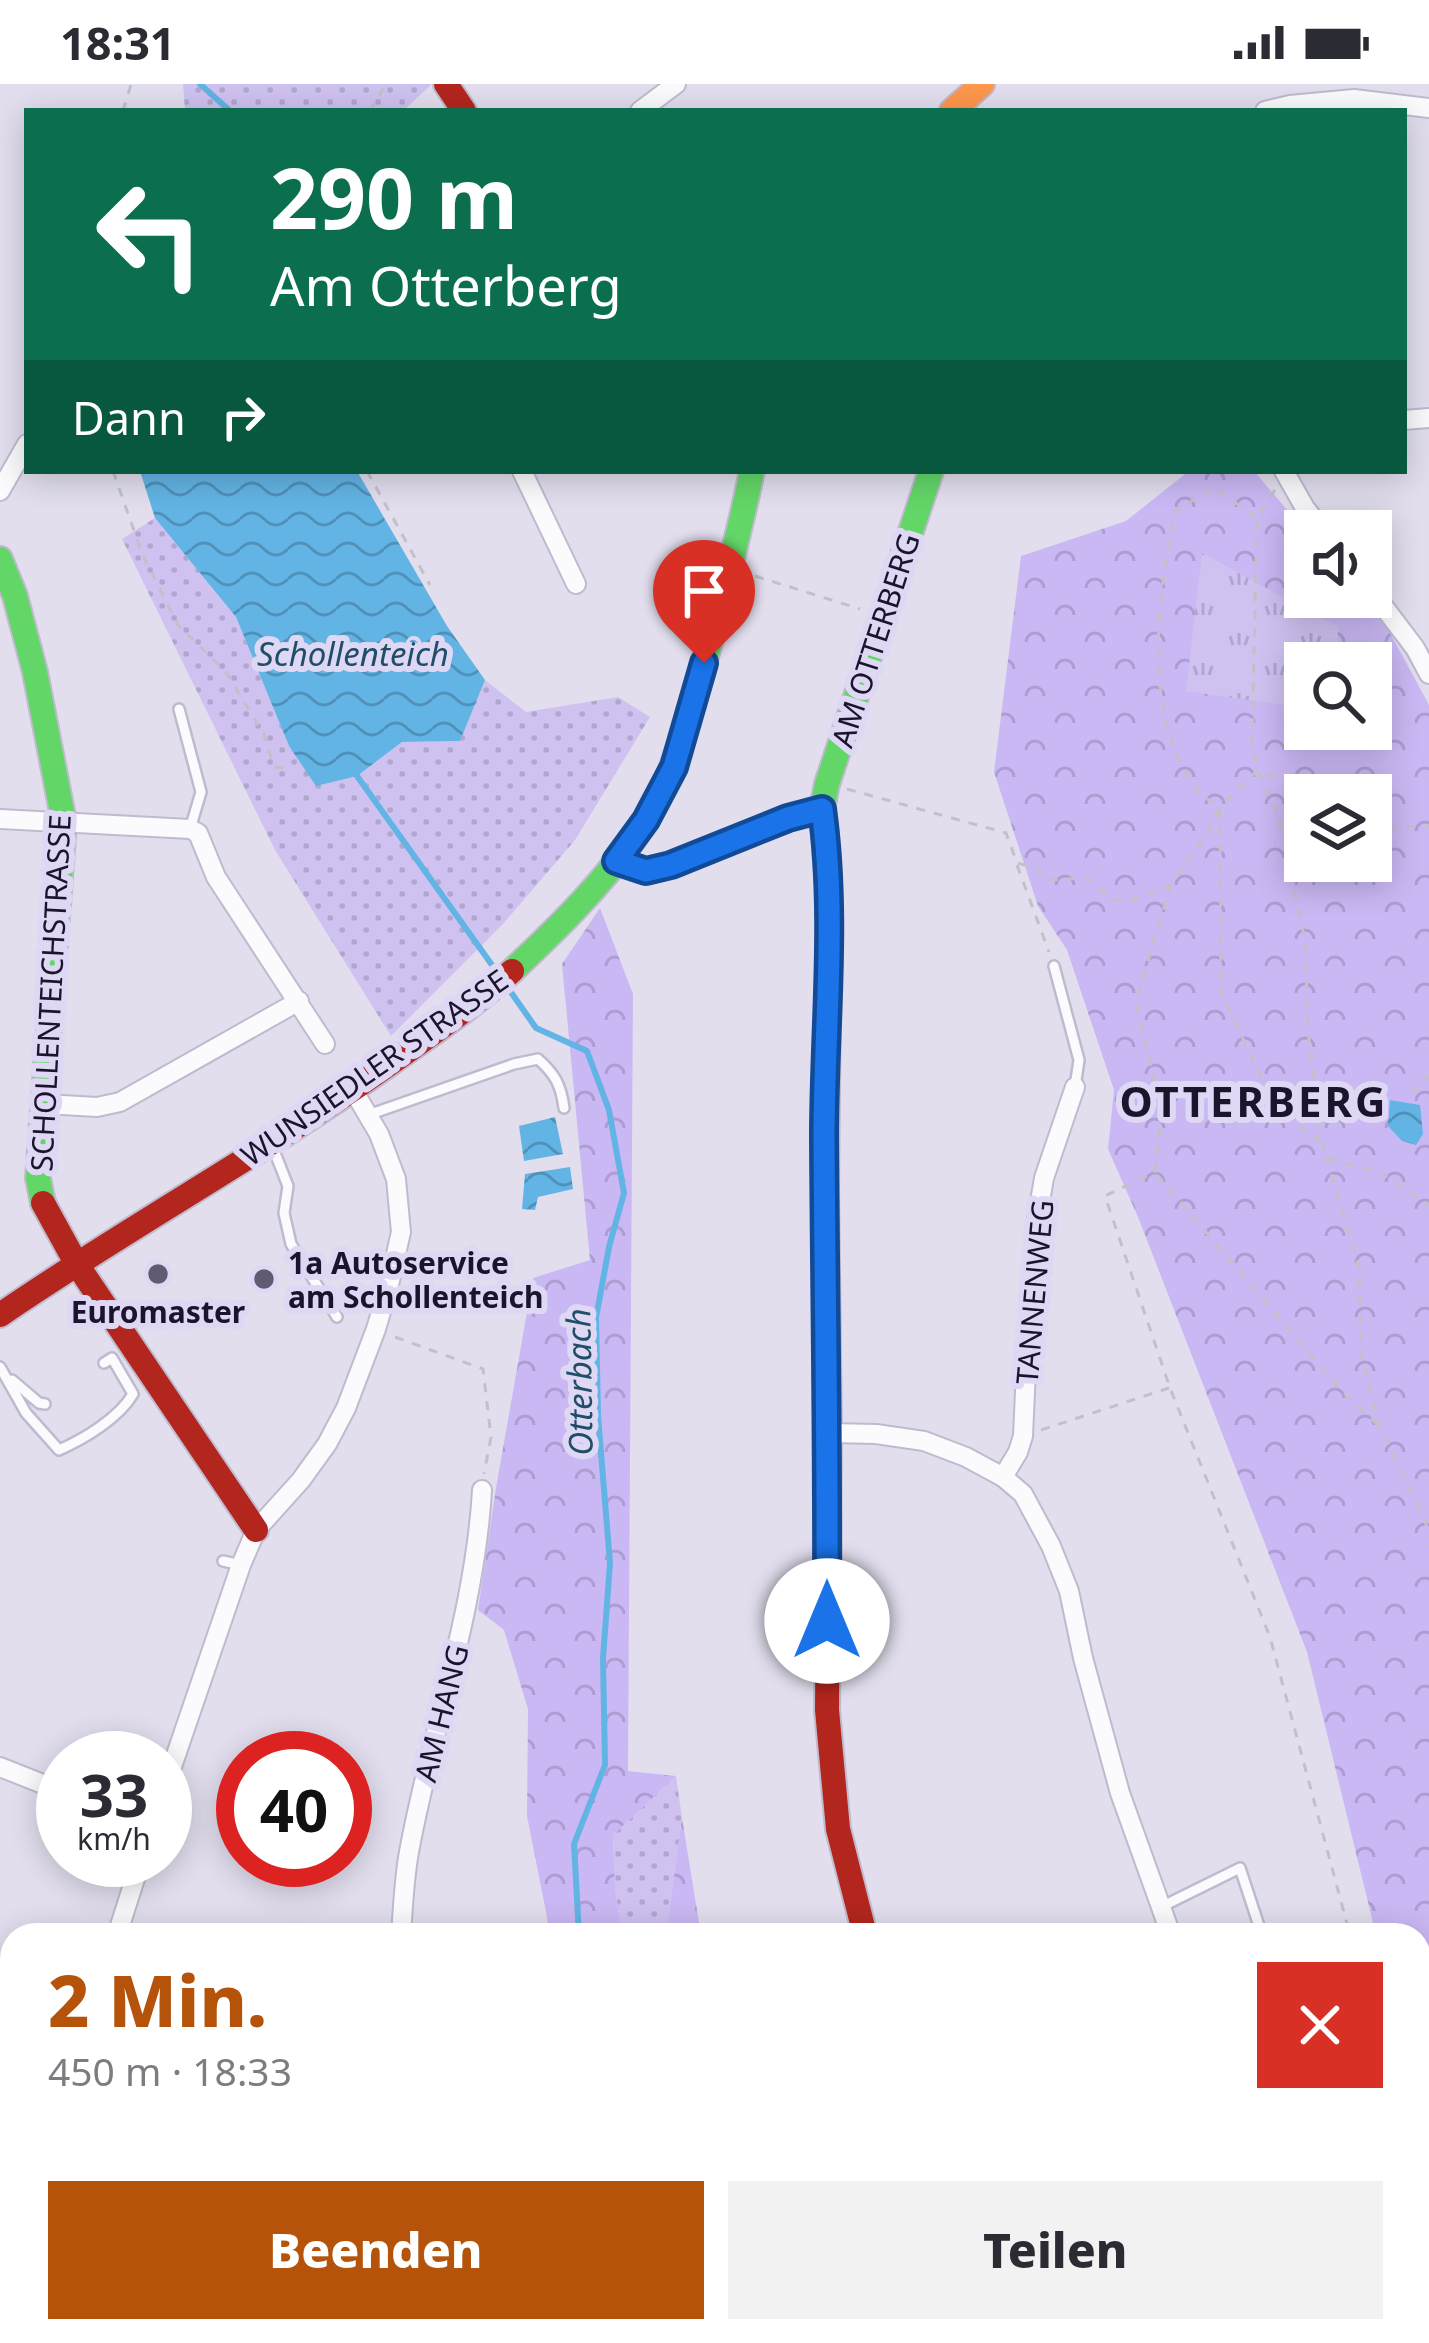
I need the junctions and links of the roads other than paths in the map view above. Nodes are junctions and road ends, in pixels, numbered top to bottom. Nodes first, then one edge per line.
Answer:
1 (676, 84) edge
2 (982, 84) edge
3 (644, 108) edge
4 (955, 108) edge
5 (1278, 108) edge
6 (1429, 108) edge
7 (24, 449) edge
8 (523, 474) edge
9 (751, 474) edge
10 (930, 474) edge
11 (1286, 474) edge
12 (0, 491) edge
13 (1307, 510) edge
14 (0, 560) edge
15 (576, 584) dead end
16 (1392, 618) edge
17 (1429, 674) edge
18 (179, 709) dead end
19 (822, 809) junction
20 (0, 819) edge
21 (64, 821) junction
22 (190, 829) junction
23 (616, 861) junction
24 (1054, 966) road end
25 (298, 1001) junction
26 (325, 1044) dead end
27 (1075, 1087) joint
28 (353, 1090) junction
29 (45, 1104) junction
30 (564, 1108) dead end
31 (368, 1115) junction
32 (270, 1143) junction
33 (76, 1263) junction
34 (0, 1315) edge
35 (337, 1317) dead end
36 (104, 1363) dead end
37 (2, 1370) edge
38 (45, 1403) dead end
39 (829, 1432) junction
40 (1003, 1478) junction
41 (482, 1490) road end
42 (256, 1530) junction
43 (182, 1731) edge
44 (1, 1771) edge
45 (36, 1783) edge
46 (132, 1887) edge
47 (1161, 1907) junction
48 (121, 1923) edge
49 (401, 1923) edge
50 (862, 1923) edge
51 (1167, 1923) edge
52 (1258, 1923) edge

1 - 3 street
2 - 4 street
5 - 6 street
7 - 12 street
8 - 15 street
9 - 23 street, WUNSIEDLER STRASSE
10 - 19 street, AM OTTERBERG
11 - 13 street
14 - 21 street, SCHOLLENTEICHSTRASSE
16 - 17 street
18 - 22 lane
19 - 23 street
19 - 39 street, AM OTTERBERG
20 - 21 street
21 - 22 street
21 - 29 street, SCHOLLENTEICHSTRASSE
22 - 25 street
23 - 28 street, WUNSIEDLER STRASSE
24 - 27 lane, TANNENWEG
25 - 26 street
25 - 29 street
27 - 40 street, TANNENWEG
28 - 31 street
28 - 32 street, WUNSIEDLER STRASSE
29 - 33 street, SCHOLLENTEICHSTRASSE
30 - 31 lane
31 - 42 street
32 - 33 street, WUNSIEDLER STRASSE
32 - 35 lane
33 - 34 street, WUNSIEDLER STRASSE
33 - 42 street, SCHOLLENTEICHSTRASSE
36 - 37 lane
37 - 38 lane
39 - 40 street
39 - 50 street, AM OTTERBERG
40 - 47 street
41 - 49 street, AM HANG
42 - 43 street
44 - 45 street
46 - 48 street
47 - 51 street
47 - 52 lane

